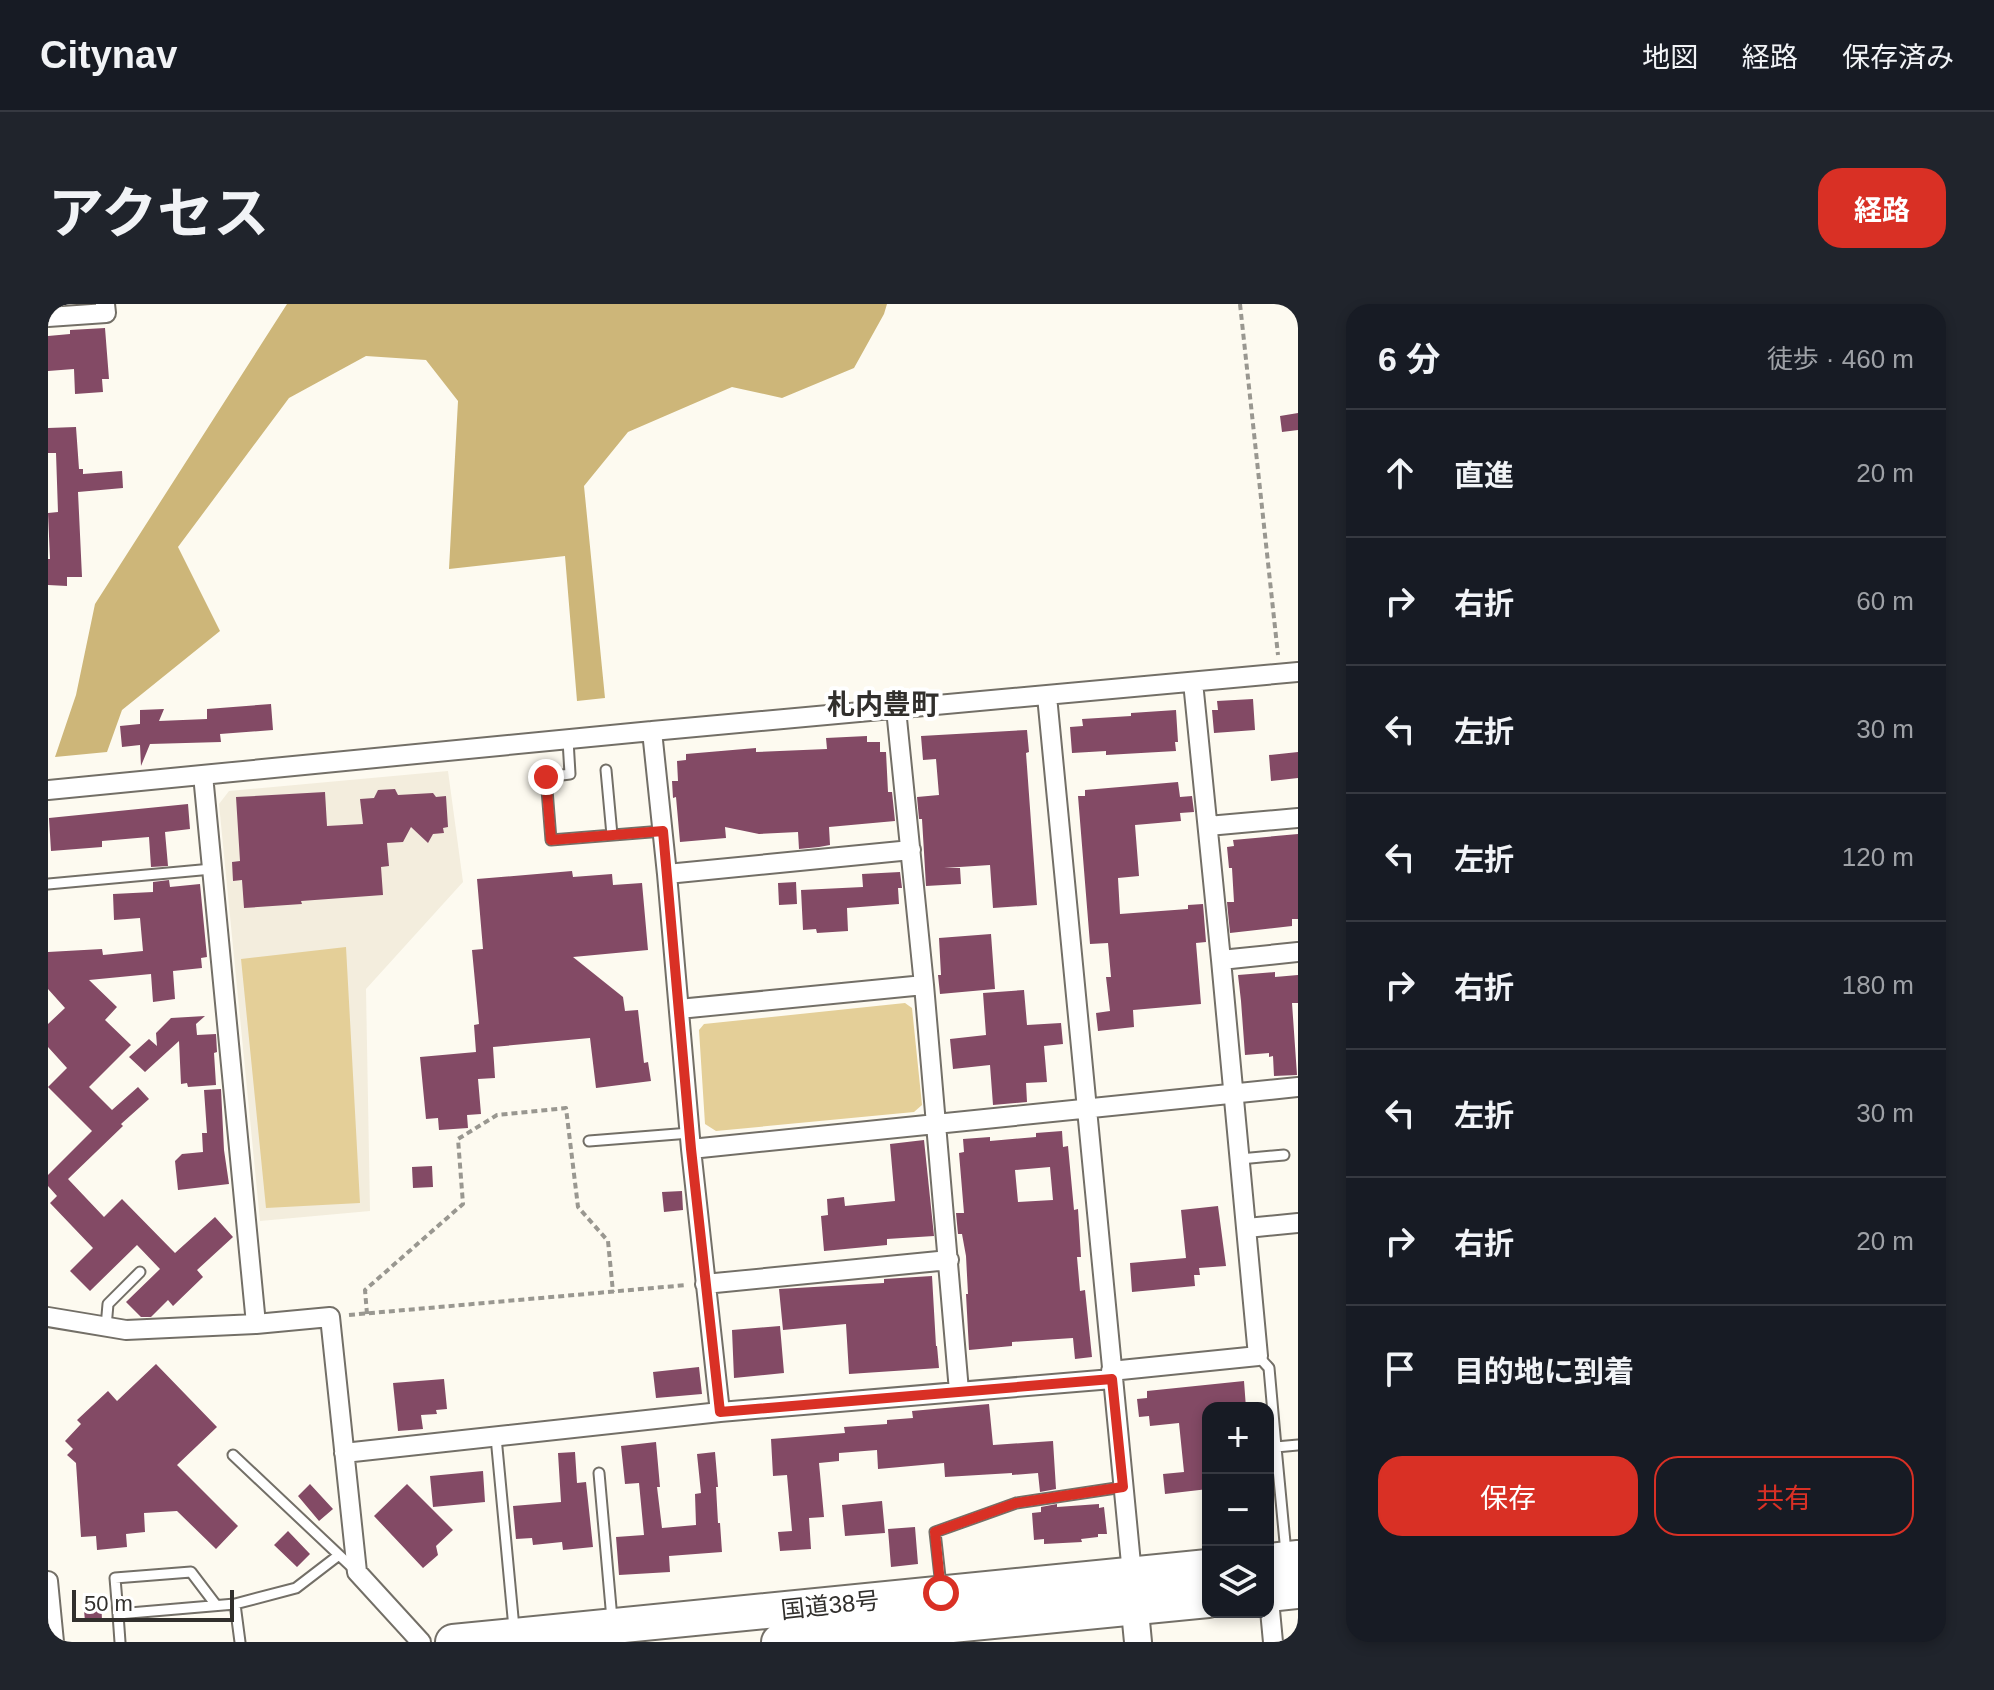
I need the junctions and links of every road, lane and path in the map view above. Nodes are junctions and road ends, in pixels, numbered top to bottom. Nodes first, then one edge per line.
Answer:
1 (105, 304) edge
2 (1240, 304) edge
3 (48, 317) edge
4 (1289, 672) edge
5 (1193, 682) junction
6 (1047, 696) junction
7 (896, 709) junction
8 (652, 731) junction
9 (568, 740) junction
10 (606, 770) dead end
11 (203, 775) junction
12 (48, 790) edge
13 (1298, 818) edge
14 (1208, 826) junction
15 (663, 831) junction
16 (612, 835) junction
17 (911, 850) junction
18 (212, 869) junction
19 (667, 874) junction
20 (48, 884) edge
21 (1298, 952) edge
22 (1221, 960) junction
23 (924, 985) junction
24 (679, 1009) junction
25 (1298, 1087) edge
26 (1234, 1093) junction
27 (1088, 1109) junction
28 (937, 1123) junction
29 (589, 1141) dead end
30 (691, 1141) junction
31 (1284, 1155) dead end
32 (1240, 1159) junction
33 (1298, 1223) edge
34 (1247, 1228) junction
35 (949, 1260) junction
36 (140, 1272) dead end
37 (705, 1284) junction
38 (613, 1292) junction
39 (367, 1314) junction
40 (48, 1317) edge
41 (330, 1317) junction
42 (256, 1324) junction
43 (106, 1327) junction
44 (1258, 1356) junction
45 (1112, 1375) junction
46 (959, 1391) junction
47 (720, 1412) junction
48 (496, 1437) junction
49 (1298, 1445) edge
50 (1276, 1447) junction
51 (344, 1453) junction
52 (233, 1455) dead end
53 (599, 1473) dead end
54 (1123, 1487) junction
55 (339, 1555) junction
56 (1280, 1566) edge
57 (1202, 1568) edge
58 (357, 1572) junction
59 (1132, 1574) junction
60 (48, 1581) edge
61 (1298, 1591) edge
62 (941, 1593) junction
63 (1274, 1593) edge
64 (1202, 1601) edge
65 (235, 1604) junction
66 (216, 1605) junction
67 (1135, 1608) junction
68 (118, 1614) junction
69 (1270, 1618) edge
70 (613, 1626) junction
71 (514, 1636) junction
72 (54, 1642) edge
73 (120, 1642) edge
74 (240, 1642) edge
75 (421, 1642) edge
76 (453, 1642) edge
77 (779, 1642) edge
78 (1138, 1642) edge
79 (1273, 1642) edge

1 - 3 street
2 - 4 path
4 - 5 street
5 - 6 street
5 - 14 street
6 - 7 street
6 - 27 street
7 - 8 street
7 - 17 street
8 - 9 street
8 - 15 street
9 - 11 street
9 - 16 lane
10 - 16 lane
11 - 12 street
11 - 18 street
13 - 14 street
14 - 22 street
15 - 16 lane
15 - 19 street
17 - 19 street
17 - 23 street
18 - 20 lane
18 - 42 street
19 - 24 street
21 - 22 street
22 - 26 street
23 - 24 street
23 - 28 street
24 - 30 street
25 - 26 street
26 - 27 street
26 - 32 street
27 - 28 street
27 - 45 street
28 - 30 street
28 - 35 street
29 - 30 lane
30 - 37 street
31 - 32 lane
32 - 34 street
33 - 34 street
34 - 44 street
35 - 37 street
35 - 46 street
36 - 43 lane
37 - 38 path
37 - 47 street
38 - 39 path
38 - 39 path
39 - 41 path
40 - 43 street
41 - 42 street
41 - 51 street
42 - 43 street
44 - 45 street
44 - 50 lane
45 - 46 street
45 - 54 street
46 - 47 street
47 - 48 street
48 - 51 street
48 - 71 lane
49 - 50 lane
50 - 56 lane
51 - 58 street
52 - 55 lane
53 - 70 lane
54 - 59 street
54 - 62 lane
55 - 58 lane
55 - 65 lane
57 - 59 highway, 国道38号
58 - 75 street
59 - 62 highway, 国道38号
59 - 67 main road
60 - 72 street
61 - 63 highway
62 - 70 highway, 国道38号
64 - 67 highway, 国道38号
65 - 66 lane
65 - 74 lane
66 - 68 lane
66 - 68 lane
67 - 77 highway, 国道38号
67 - 78 main road
68 - 73 lane
69 - 79 street
70 - 71 highway, 国道38号
71 - 76 highway, 国道38号

